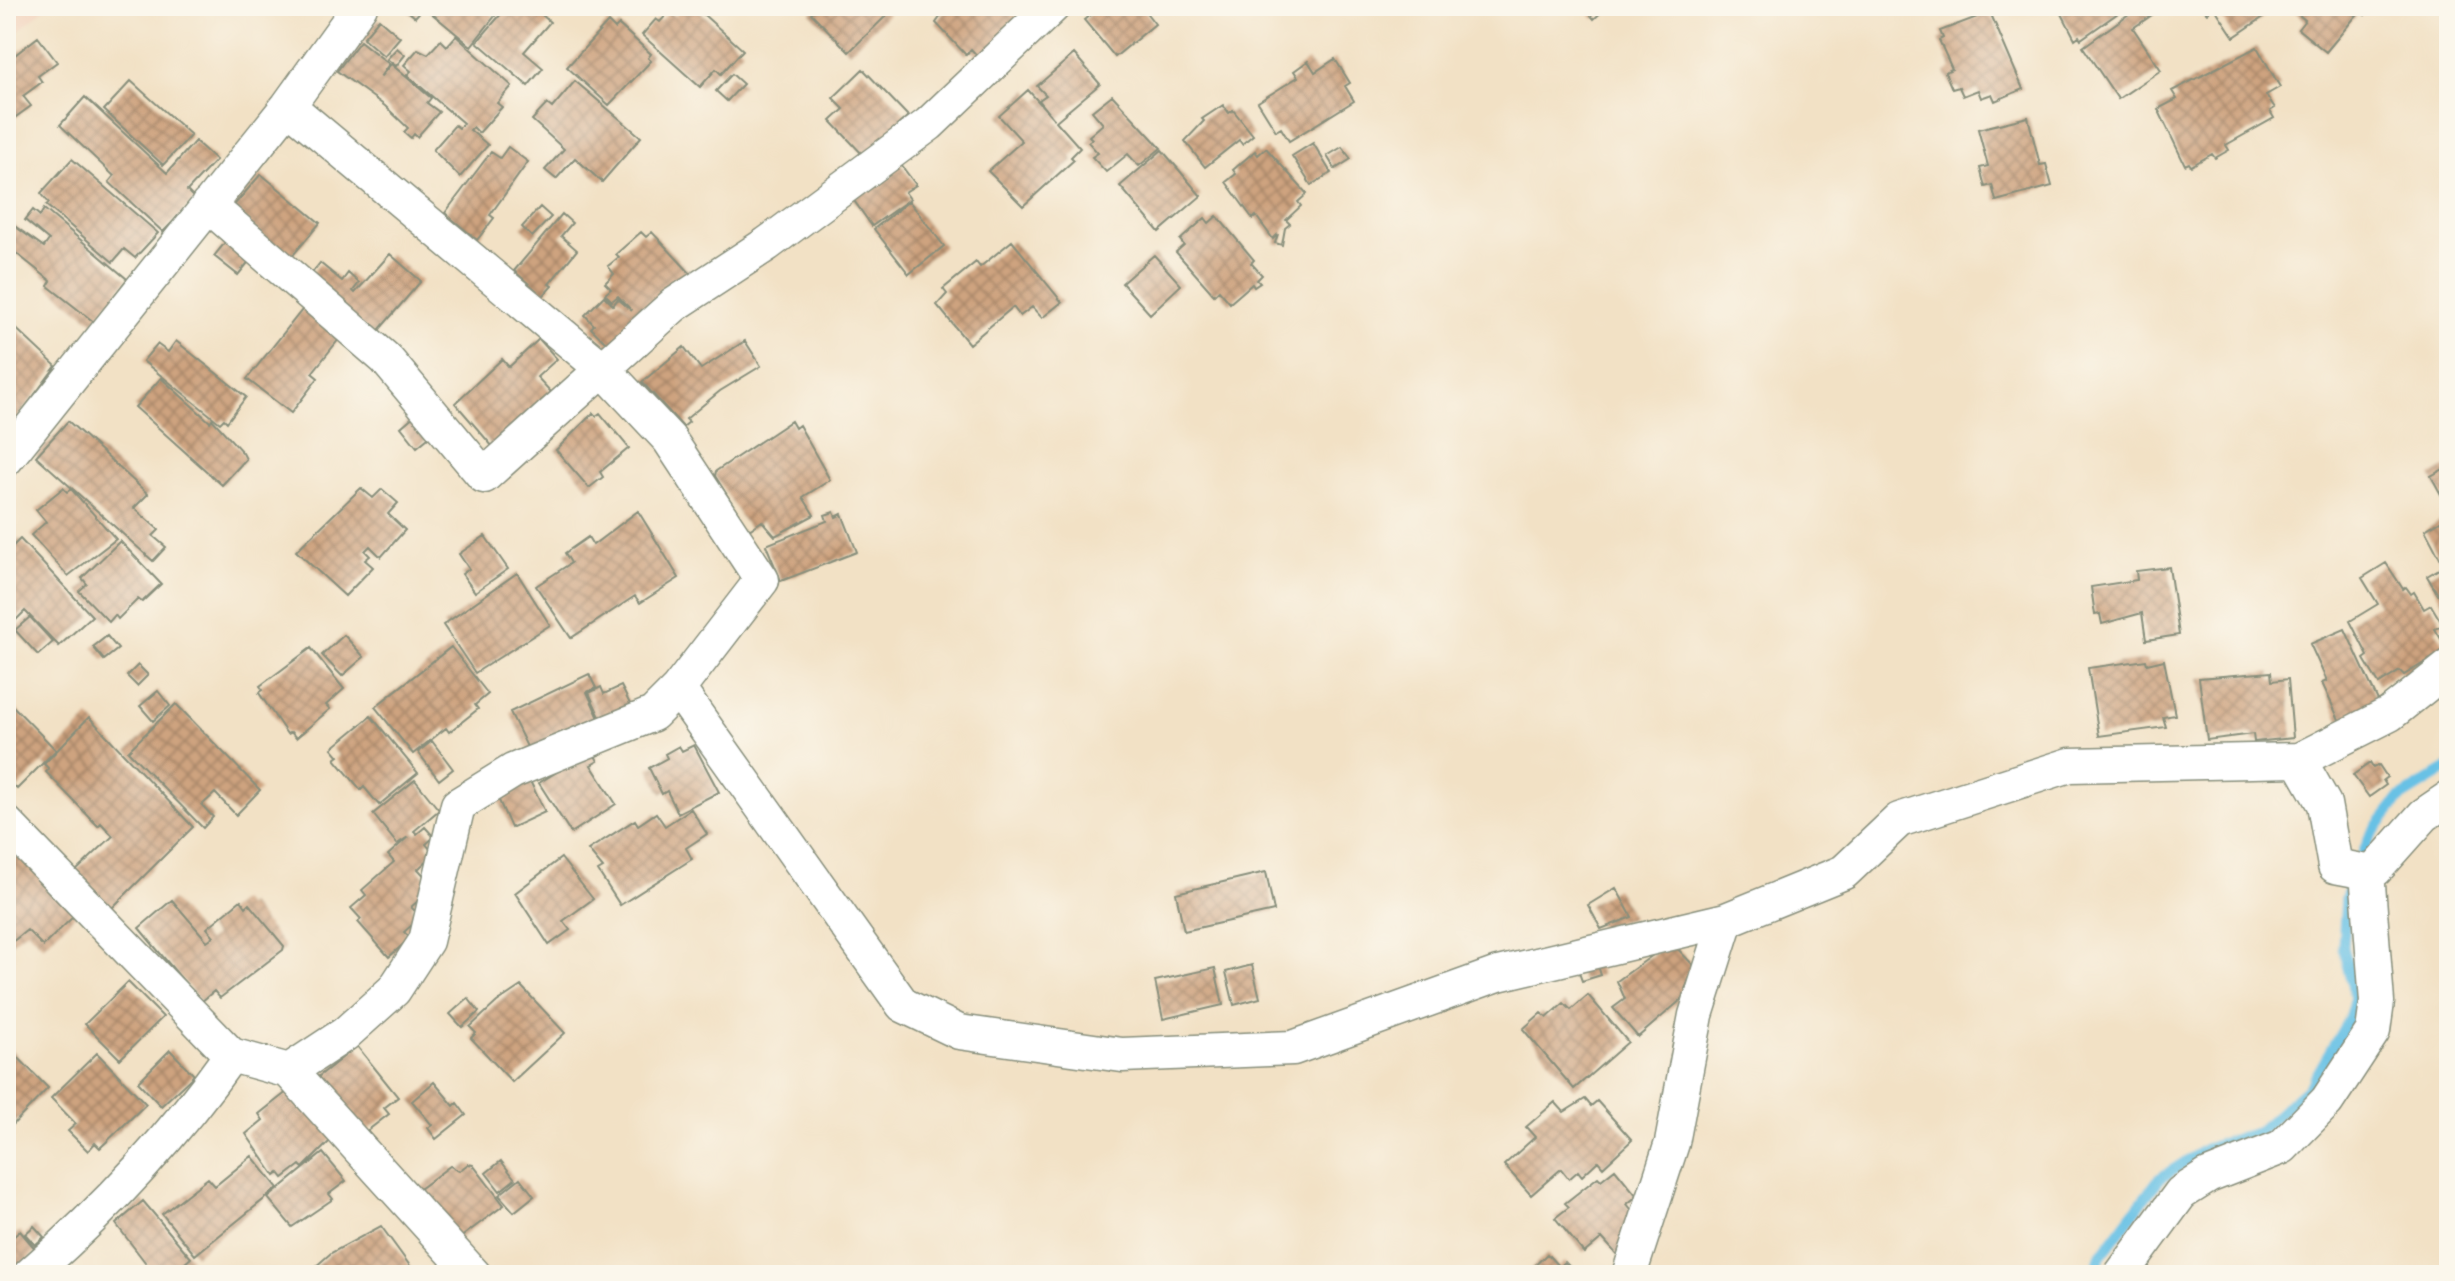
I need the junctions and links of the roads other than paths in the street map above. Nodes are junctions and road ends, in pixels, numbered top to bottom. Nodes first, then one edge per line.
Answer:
1 (360, 6) edge
2 (1053, 6) edge
3 (288, 106) junction
4 (208, 205) junction
5 (604, 370) junction
6 (6, 459) edge
7 (2449, 667) edge
8 (678, 689) junction
9 (2299, 760) junction
10 (2449, 798) edge
11 (6, 823) edge
12 (2356, 870) junction
13 (1726, 920) junction
14 (231, 1055) junction
15 (289, 1071) junction
16 (30, 1275) edge
17 (474, 1275) edge
18 (1629, 1275) edge
19 (2121, 1275) edge

1 - 3 street
2 - 5 street
3 - 4 street
3 - 5 street
4 - 5 street
4 - 6 street
5 - 8 street
7 - 9 street
8 - 13 street
8 - 15 street
9 - 12 street
9 - 13 street
10 - 12 street
11 - 14 street
12 - 19 street
13 - 18 street
14 - 15 street
14 - 16 street
15 - 17 street

